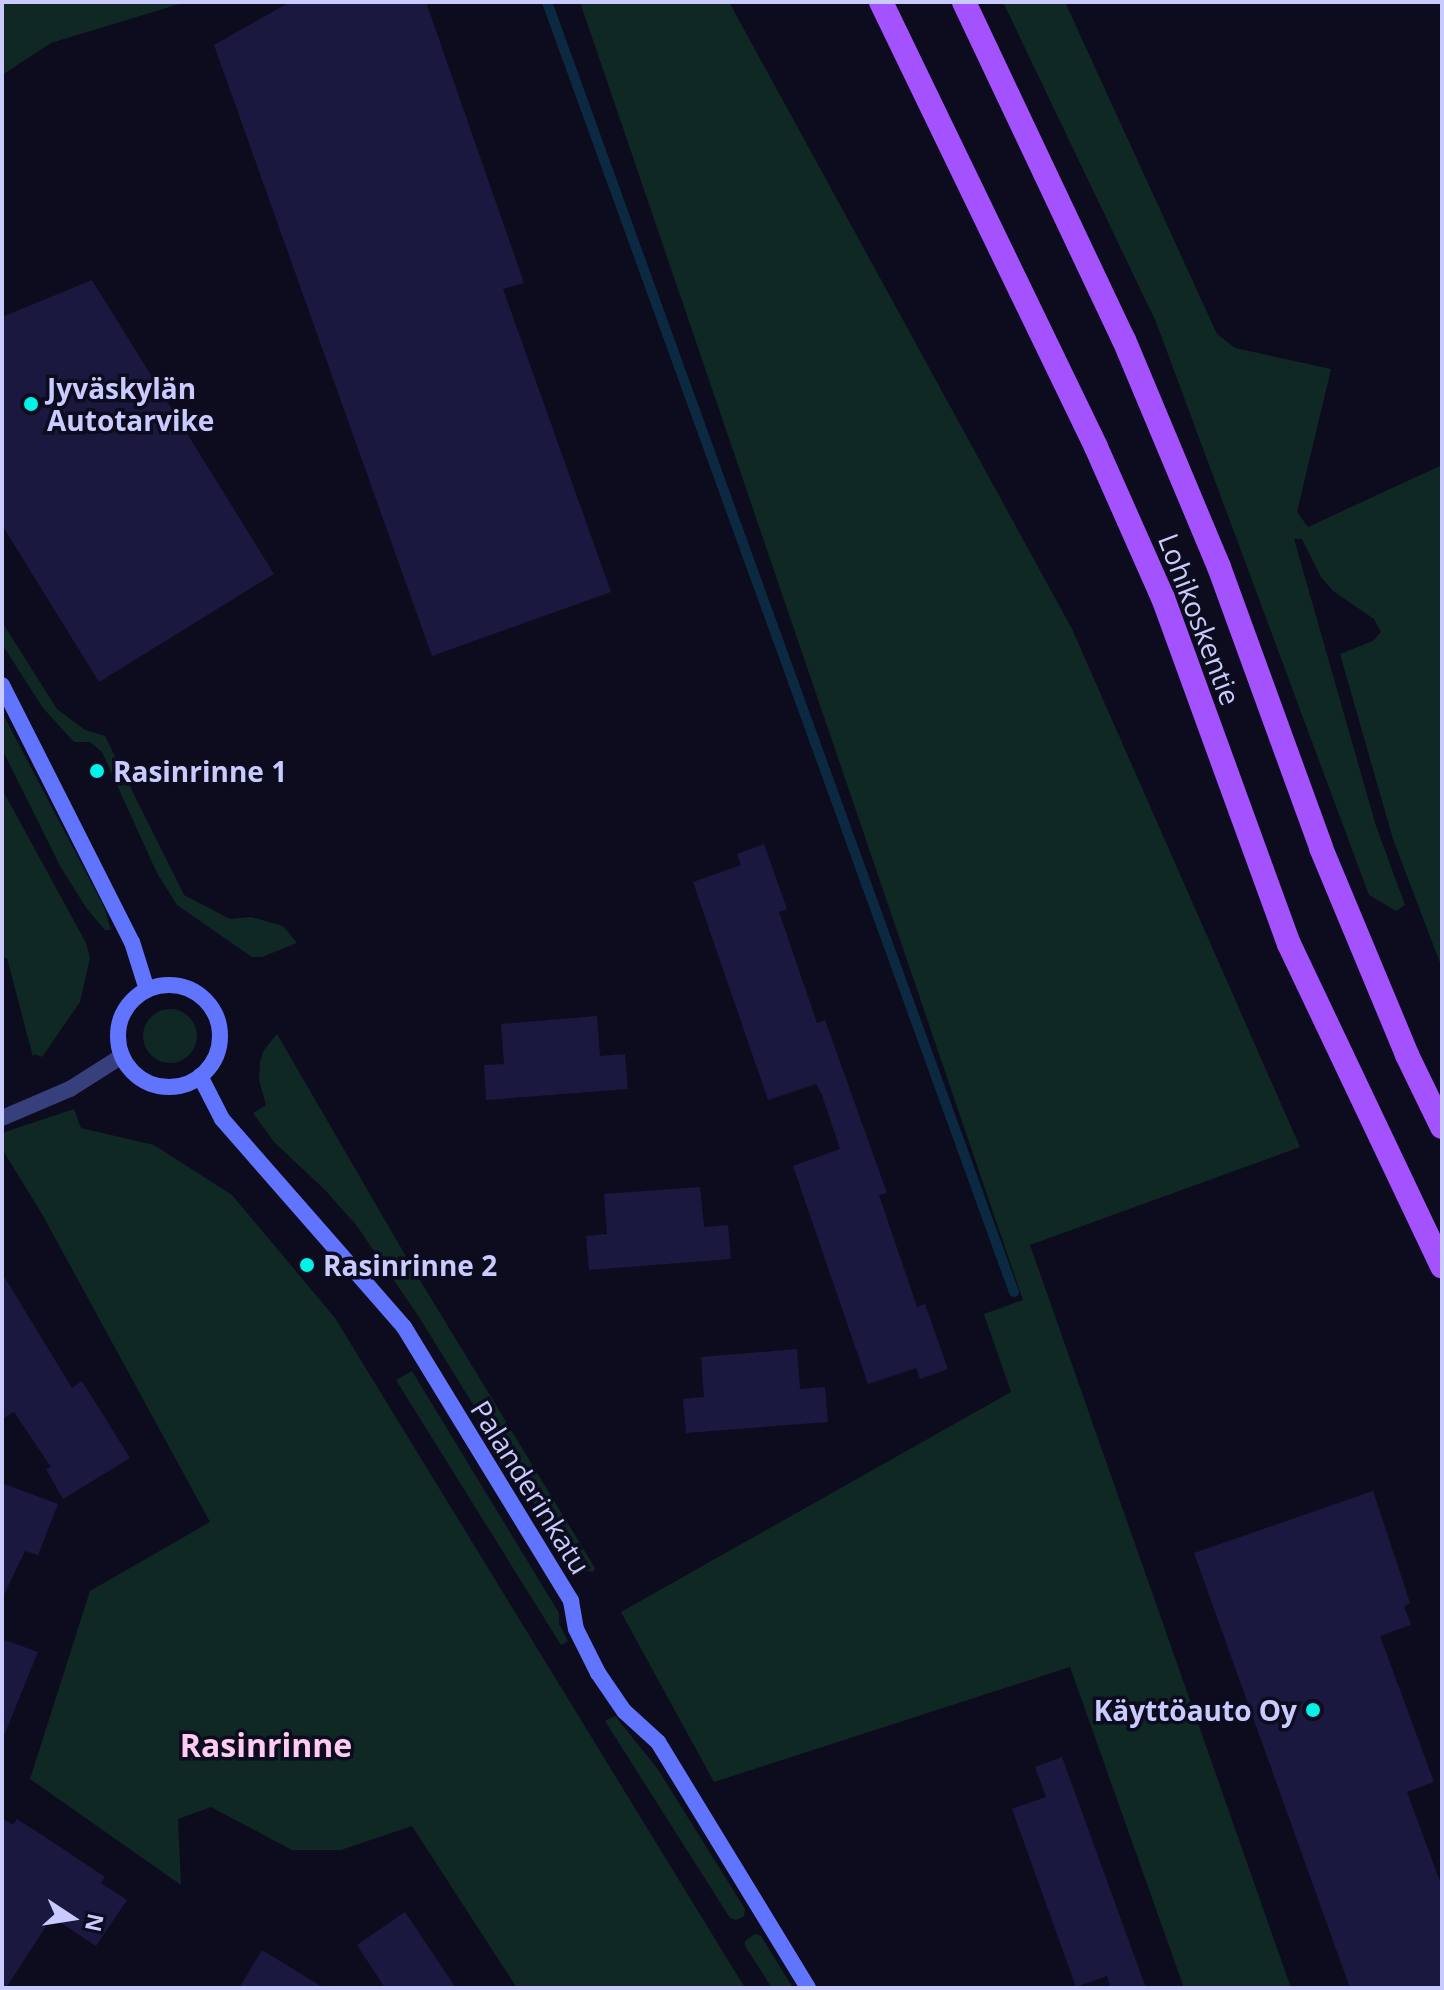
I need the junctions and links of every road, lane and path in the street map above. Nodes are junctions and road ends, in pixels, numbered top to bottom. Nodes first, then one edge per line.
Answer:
1 (881, 2) edge
2 (964, 2) edge
3 (2, 685) edge
4 (147, 990) junction
5 (122, 1056) junction
6 (200, 1076) junction
7 (2, 1118) edge
8 (1442, 1127) edge
9 (1442, 1266) edge
10 (808, 1988) edge

1 - 9 main road, Lohikoskentie
2 - 8 main road, Lohikoskentie
3 - 4 street
4 - 5 street
4 - 6 street
5 - 6 street
5 - 7 street
6 - 10 street, Palanderinkatu

